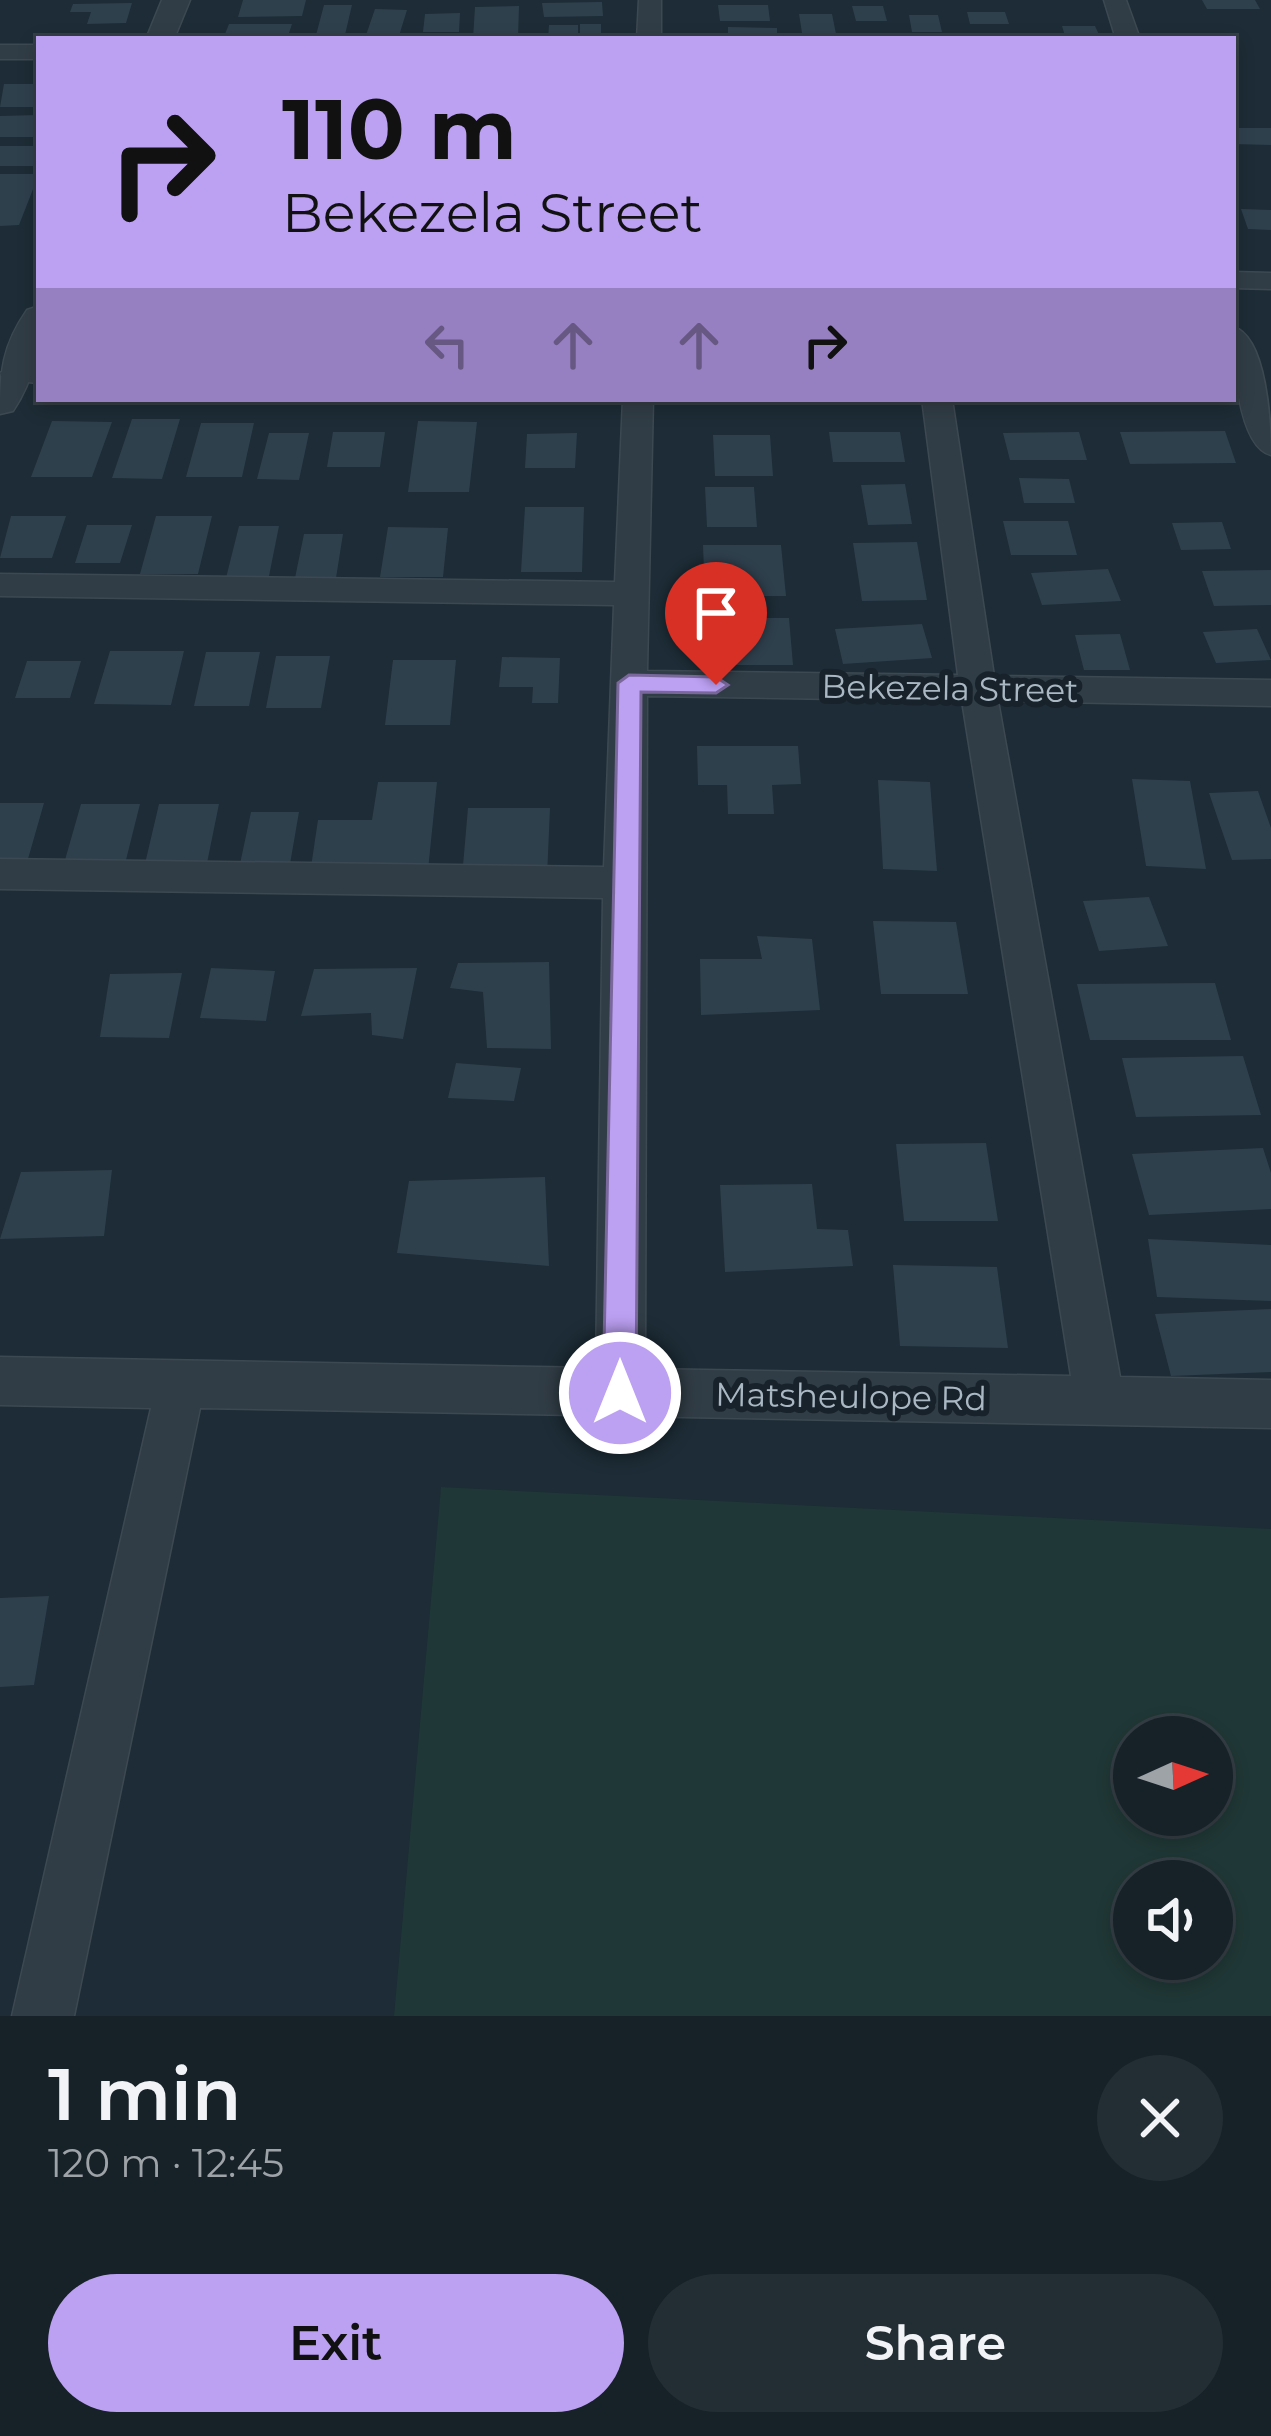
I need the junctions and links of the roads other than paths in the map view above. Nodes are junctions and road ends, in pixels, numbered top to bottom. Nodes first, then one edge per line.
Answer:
1 (176, 0) edge
2 (650, 0) edge
3 (1115, 0) edge
4 (161, 36) edge
5 (649, 36) edge
6 (1127, 36) edge
7 (0, 52) edge
8 (36, 52) edge
9 (1236, 280) edge
10 (1271, 280) edge
11 (36, 326) edge
12 (1236, 353) edge
13 (18, 384) edge
14 (1242, 388) edge
15 (638, 402) edge
16 (937, 402) edge
17 (1271, 445) edge
18 (0, 585) edge
19 (632, 594) junction
20 (629, 683) junction
21 (978, 689) junction
22 (1271, 693) edge
23 (0, 874) edge
24 (623, 883) junction
25 (0, 1381) edge
26 (181, 1384) junction
27 (620, 1393) junction
28 (1100, 1401) junction
29 (1271, 1404) edge
30 (43, 2016) edge

1 - 4 street
2 - 5 street
3 - 6 street
7 - 8 street
9 - 10 street
11 - 13 street
12 - 14 street
14 - 17 street
15 - 19 street
16 - 21 street
18 - 19 street
19 - 20 street
20 - 21 street, Bekezela Street
20 - 24 street
21 - 22 street, Bekezela Street
21 - 28 street
23 - 24 street
24 - 27 street
25 - 26 street, Matsheulope Rd
26 - 27 street, Matsheulope Rd
26 - 30 street
27 - 28 street, Matsheulope Rd
28 - 29 street, Matsheulope Rd

